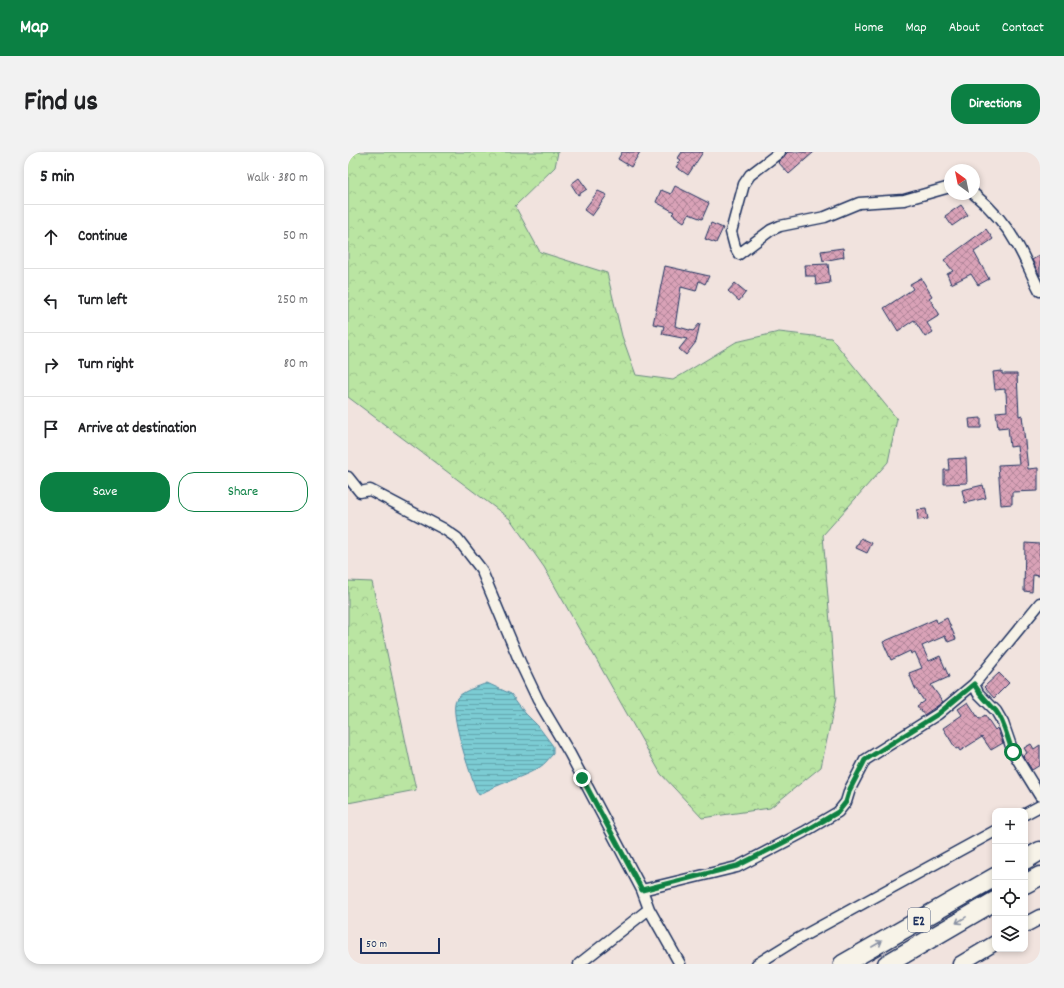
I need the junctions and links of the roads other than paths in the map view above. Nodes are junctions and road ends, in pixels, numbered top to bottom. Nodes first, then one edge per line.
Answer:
1 (780, 152) edge
2 (944, 189) edge
3 (980, 199) edge
4 (1040, 291) edge
5 (348, 478) edge
6 (1040, 603) edge
7 (974, 684) junction
8 (1040, 796) edge
9 (1040, 806) edge
10 (1028, 812) edge
11 (992, 833) edge
12 (1040, 876) edge
13 (992, 879) edge
14 (1028, 882) edge
15 (642, 890) junction
16 (992, 903) edge
17 (649, 910) junction
18 (1040, 917) edge
19 (1028, 923) edge
20 (992, 945) edge
21 (579, 964) edge
22 (680, 964) edge
23 (757, 964) edge
24 (843, 964) edge
25 (887, 964) edge
26 (960, 964) edge

1 - 2 street
3 - 4 street
5 - 15 street
6 - 7 street
7 - 8 street
7 - 15 street
9 - 10 street
11 - 23 street
12 - 14 highway
24 -> 13 highway, E2
15 - 17 street
16 -> 25 highway, E2
17 - 21 street
17 - 22 street
18 - 19 main road
20 - 26 main road

